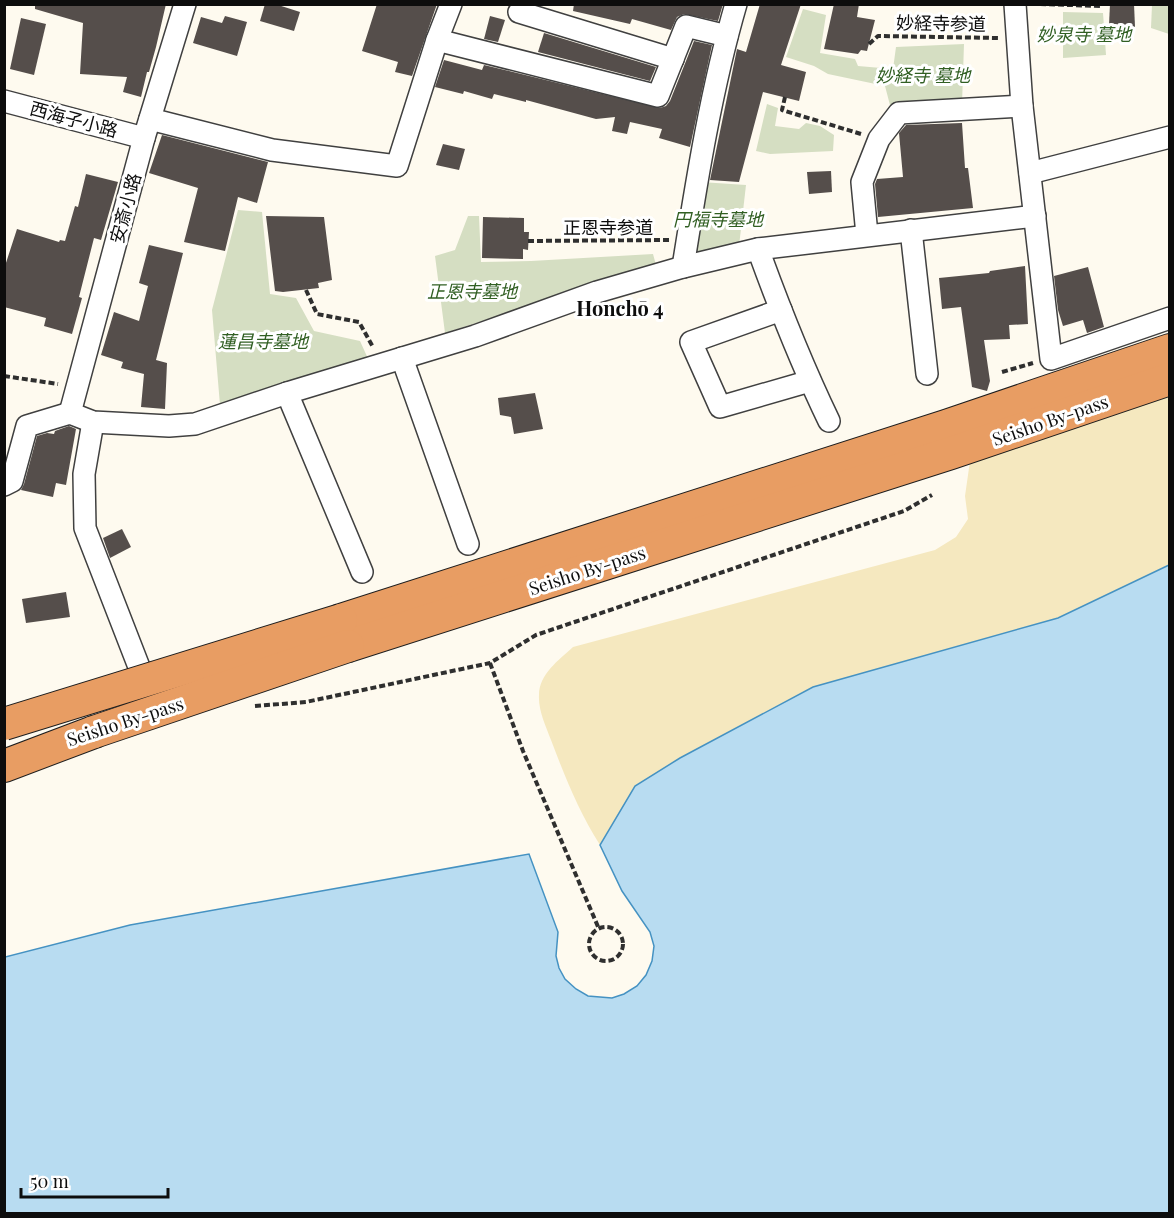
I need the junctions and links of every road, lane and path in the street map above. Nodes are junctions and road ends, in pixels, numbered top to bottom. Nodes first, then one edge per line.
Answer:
1 (185, 4) edge
2 (451, 4) edge
3 (736, 4) edge
4 (1015, 4) edge
5 (1040, 4) edge
6 (1101, 4) edge
7 (519, 12) dead end
8 (727, 36) junction
9 (1017, 38) junction
10 (437, 40) junction
11 (869, 44) dead end
12 (673, 59) junction
13 (785, 97) dead end
14 (4, 101) edge
15 (1022, 106) junction
16 (147, 128) junction
17 (1170, 137) edge
18 (879, 139) junction
19 (1030, 173) junction
20 (1035, 216) junction
21 (911, 230) junction
22 (867, 235) junction
23 (687, 240) junction
24 (528, 241) dead end
25 (758, 249) junction
26 (683, 267) junction
27 (306, 290) dead end
28 (780, 310) junction
29 (1170, 318) edge
30 (1170, 350) edge
31 (392, 361) junction
32 (1026, 365) dead end
33 (1002, 372) dead end
34 (927, 374) dead end
35 (4, 376) edge
36 (1170, 379) edge
37 (810, 381) junction
38 (77, 387) junction
39 (286, 393) junction
40 (70, 413) junction
41 (829, 421) dead end
42 (93, 422) junction
43 (948, 440) junction
44 (4, 485) edge
45 (932, 495) dead end
46 (468, 544) dead end
47 (362, 572) dead end
48 (344, 633) junction
49 (490, 663) junction
50 (139, 667) dead end
51 (248, 706) dead end
52 (4, 724) edge
53 (94, 732) junction
54 (4, 759) edge
55 (4, 766) edge
56 (599, 929) junction

1 - 16 street, 安斎小路
2 - 10 street
3 - 8 street
4 - 9 street
5 - 6 path
7 - 12 street
8 - 12 street
8 - 23 street
9 - 11 path, 妙経寺参道
9 - 15 street
10 - 12 street
10 - 16 street, 西海子小路
13 - 18 path
14 - 16 street, 西海子小路
15 - 18 street
15 - 19 street
16 - 38 street, 安斎小路
17 - 19 street
18 - 22 street
19 - 20 street
20 - 21 street
20 - 29 street
21 - 22 street
21 - 34 street
22 - 25 street
23 - 24 path, 正恩寺参道
23 - 26 street
25 - 26 street
25 - 28 street
26 - 31 street
27 - 31 path
28 - 37 street
28 - 37 street
30 - 43 highway, Seisho By-pass
31 - 39 street
31 - 46 street
32 - 33 path
35 - 38 path
36 - 43 highway, Seisho By-pass
37 - 41 street
38 - 40 street, 安斎小路
39 - 42 street
39 - 47 street
40 - 42 street
40 - 44 street
42 - 50 street
43 - 48 highway, Seisho By-pass
45 - 49 path
48 - 52 highway, Seisho By-pass, bridge
48 - 53 highway, Seisho By-pass, bridge
49 - 51 path
49 - 56 path
53 - 54 highway, Seisho By-pass
53 - 55 highway
56 - 56 path

